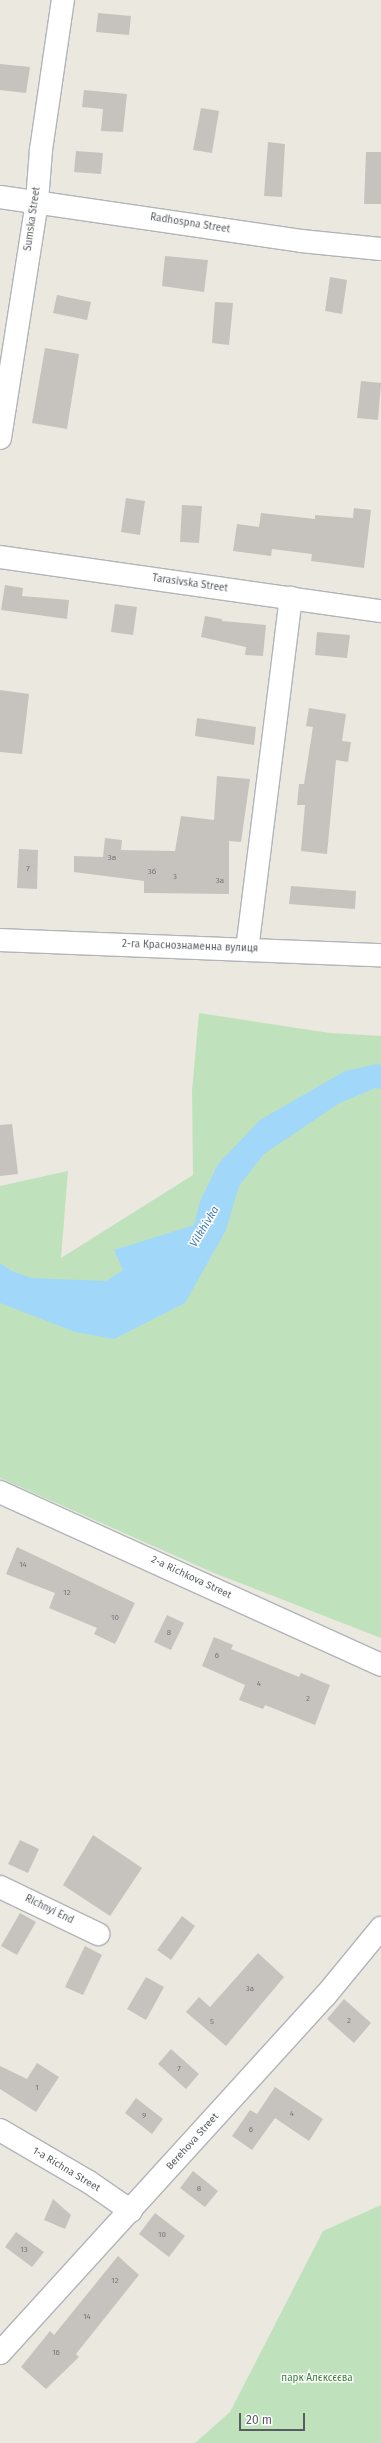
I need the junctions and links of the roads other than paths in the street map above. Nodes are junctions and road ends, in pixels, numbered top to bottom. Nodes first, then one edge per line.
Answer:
1 (63, 0) edge
2 (0, 197) edge
3 (37, 201) junction
4 (381, 249) edge
5 (0, 438) edge
6 (0, 556) edge
7 (291, 598) junction
8 (381, 611) edge
9 (0, 940) edge
10 (247, 950) junction
11 (381, 955) edge
12 (0, 1492) edge
13 (381, 1665) edge
14 (0, 1887) edge
15 (381, 1928) edge
16 (98, 1934) dead end
17 (0, 2130) edge
18 (131, 2211) junction
19 (0, 2353) edge

1 - 3 street, Sumska Street
2 - 3 street, Radhospna Street
3 - 4 street, Radhospna Street
3 - 5 street, Sumska Street
6 - 7 street, Tarasivska Street
7 - 8 street, Tarasivska Street
7 - 10 street
9 - 10 street, 2-га Краснознаменна вулиця
10 - 11 street, 2-га Краснознаменна вулиця
12 - 13 street, 2-a Richkova Street
14 - 16 street, Richnyi End
15 - 18 street, Berehova Street
17 - 18 street, 1-a Richna Street
18 - 19 street, Berehova Street

